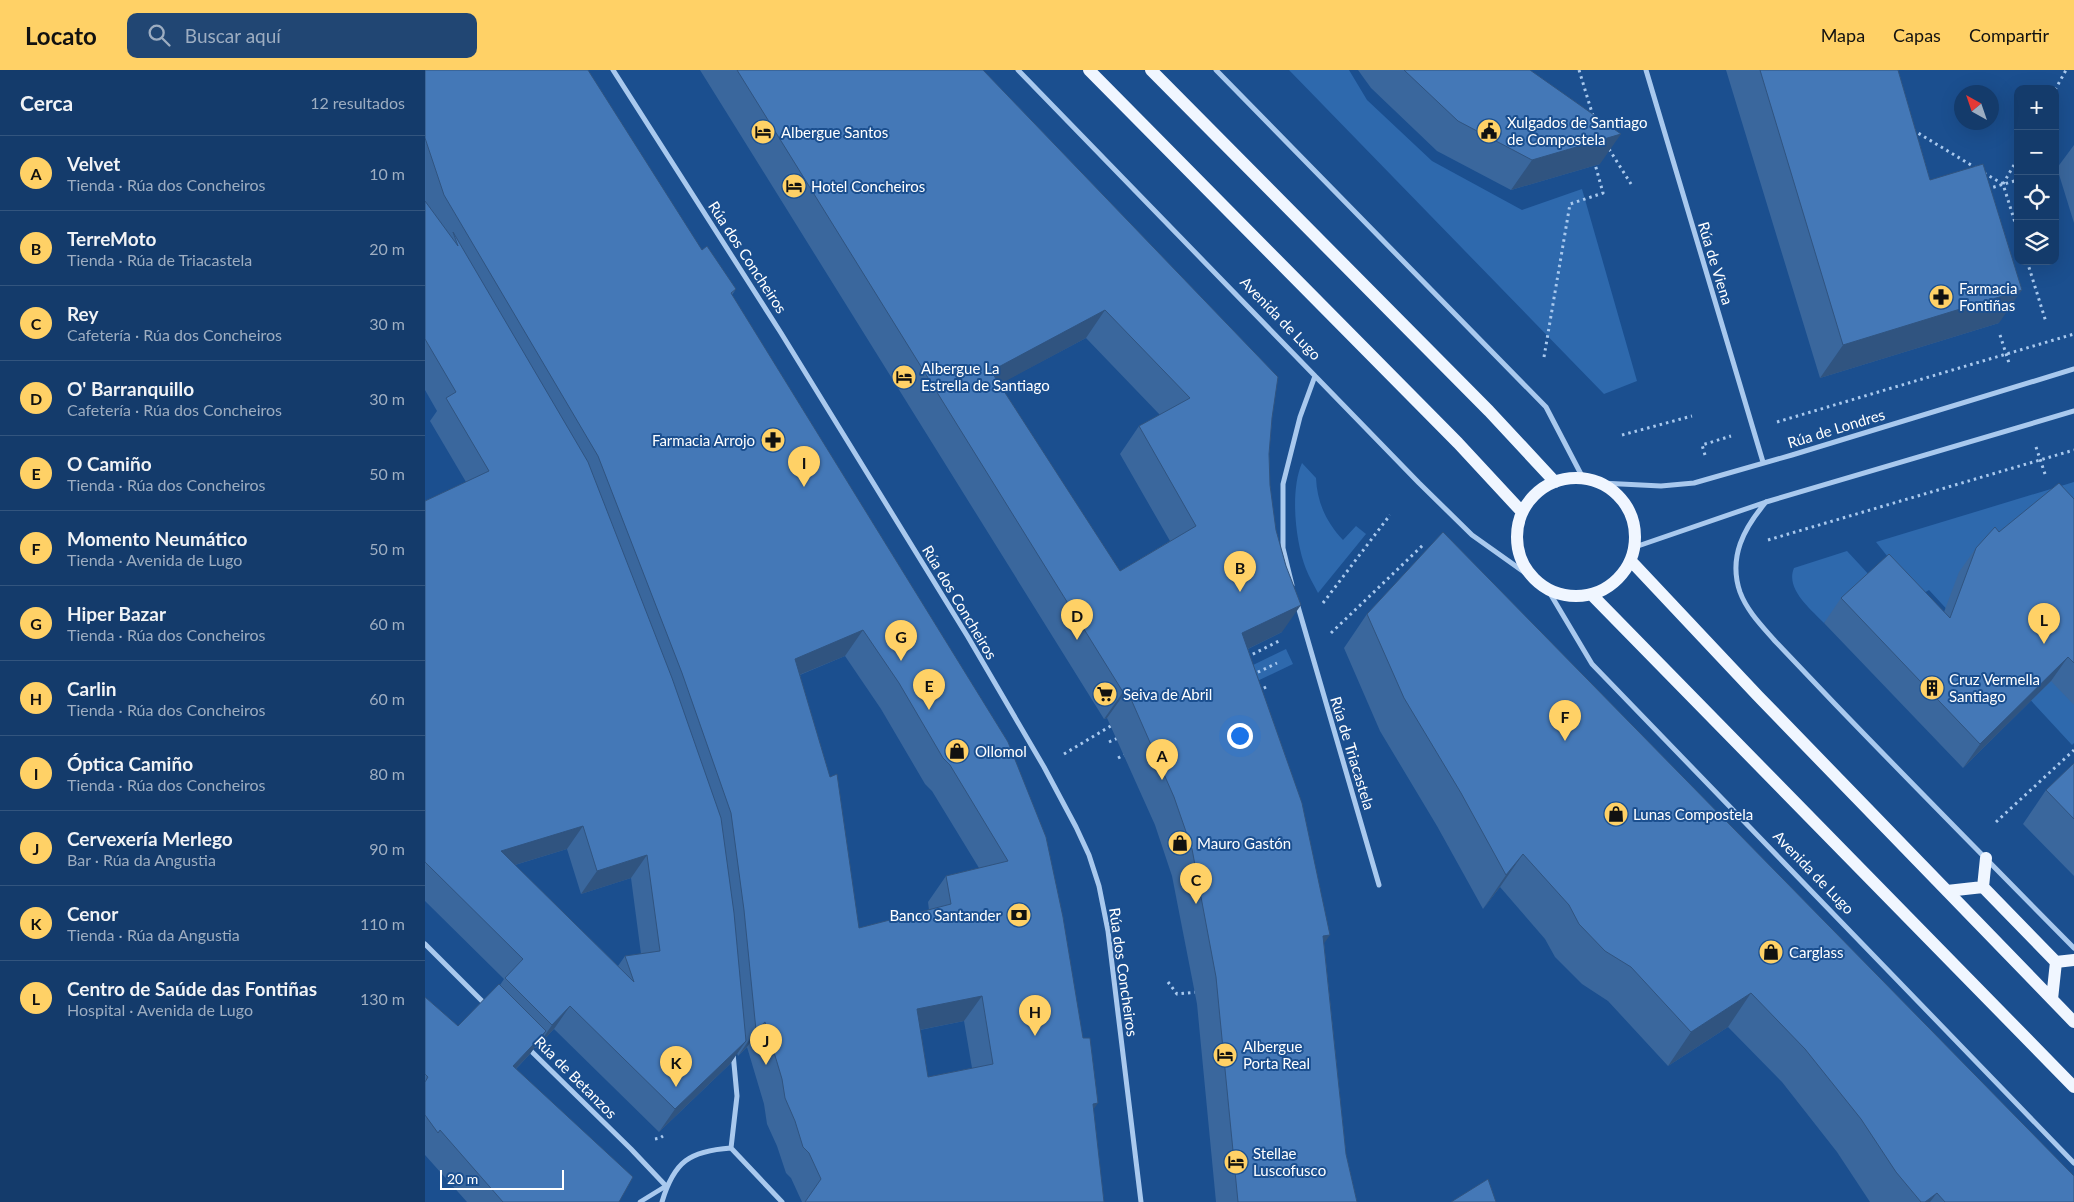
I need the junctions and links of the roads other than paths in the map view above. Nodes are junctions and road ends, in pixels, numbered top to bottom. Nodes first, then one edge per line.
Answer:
1 (613, 70) edge
2 (1018, 70) edge
3 (1089, 70) edge
4 (1151, 70) edge
5 (1216, 70) edge
6 (1646, 70) edge
7 (2074, 369) edge
8 (1315, 376) junction
9 (2074, 411) edge
10 (1763, 462) junction
11 (1583, 478) junction
12 (1555, 482) junction
13 (1601, 483) junction
14 (1766, 502) junction
15 (1522, 512) junction
16 (1635, 547) junction
17 (1631, 561) junction
18 (1531, 577) junction
19 (1549, 590) junction
20 (1592, 595) junction
21 (1986, 858) junction
22 (1379, 885) dead end
23 (1983, 886) junction
24 (1947, 891) junction
25 (425, 944) edge
26 (2074, 948) edge
27 (2074, 960) edge
28 (2056, 962) junction
29 (2052, 999) junction
30 (492, 1011) edge
31 (2074, 1022) edge
32 (525, 1044) edge
33 (733, 1050) edge
34 (2074, 1088) edge
35 (731, 1148) junction
36 (2074, 1163) edge
37 (666, 1186) junction
38 (640, 1202) edge
39 (662, 1202) edge
40 (782, 1202) edge
41 (1141, 1202) edge

1 - 41 street, Rúa dos Concheiros
2 - 8 street, Avenida de Lugo
3 - 15 main road
4 - 12 main road
5 - 11 street
6 - 10 street, Rúa de Viena
7 - 10 street, Rúa de Londres
8 - 18 street, Avenida de Lugo
8 - 22 street, Rúa de Triacastela
9 - 14 street
10 - 13 street, Rúa de Londres
11 - 12 main road
11 - 13 main road
12 - 15 main road
13 - 16 main road
14 - 16 street
14 - 21 street
15 - 18 main road
16 - 17 main road
17 - 20 main road
17 - 24 main road
18 - 19 main road
19 - 20 main road
19 - 36 street, Avenida de Lugo
20 - 34 main road
21 - 23 main road
21 - 26 street
23 - 24 main road
23 - 28 main road
24 - 29 main road
25 - 30 street
27 - 28 main road
28 - 29 main road
29 - 31 main road
32 - 37 street, Rúa de Betanzos
33 - 35 street
35 - 37 street
35 - 40 street
37 - 38 street
37 - 39 street

